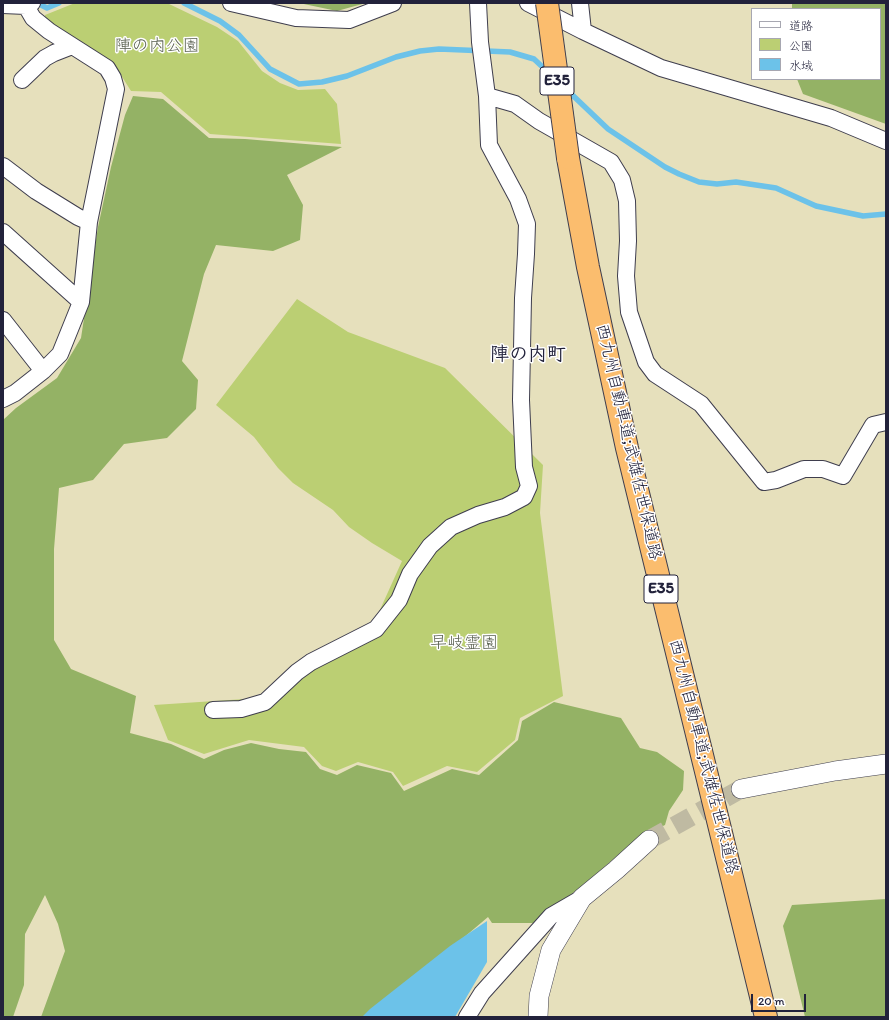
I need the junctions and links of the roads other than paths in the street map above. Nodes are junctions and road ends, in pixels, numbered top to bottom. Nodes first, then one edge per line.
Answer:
1 (231, 3) edge
2 (393, 3) edge
3 (478, 3) edge
4 (528, 3) edge
5 (547, 3) edge
6 (580, 3) edge
7 (3, 5) edge
8 (29, 5) edge
9 (582, 31) junction
10 (72, 46) junction
11 (22, 80) dead end
12 (487, 96) junction
13 (886, 141) edge
14 (3, 166) edge
15 (89, 222) junction
16 (3, 232) edge
17 (81, 302) junction
18 (3, 320) edge
19 (43, 371) junction
20 (3, 399) edge
21 (886, 422) edge
22 (213, 710) dead end
23 (886, 764) edge
24 (741, 789) tunnel mouth
25 (649, 840) tunnel mouth
26 (582, 898) junction
27 (468, 1017) edge
28 (538, 1017) edge
29 (766, 1017) edge

1 - 2 street
3 - 12 street
4 - 9 street
5 - 29 highway, 西九州自動車道;武雄佐世保道路 / E35, bridge
6 - 9 street
7 - 8 street
8 - 10 street
9 - 13 street
10 - 11 street
10 - 15 street
12 - 21 street
12 - 22 street
14 - 15 street
15 - 17 street
16 - 17 street
17 - 19 street
18 - 19 street
19 - 20 street
23 - 24 street
25 - 26 street
26 - 27 street
26 - 28 street

